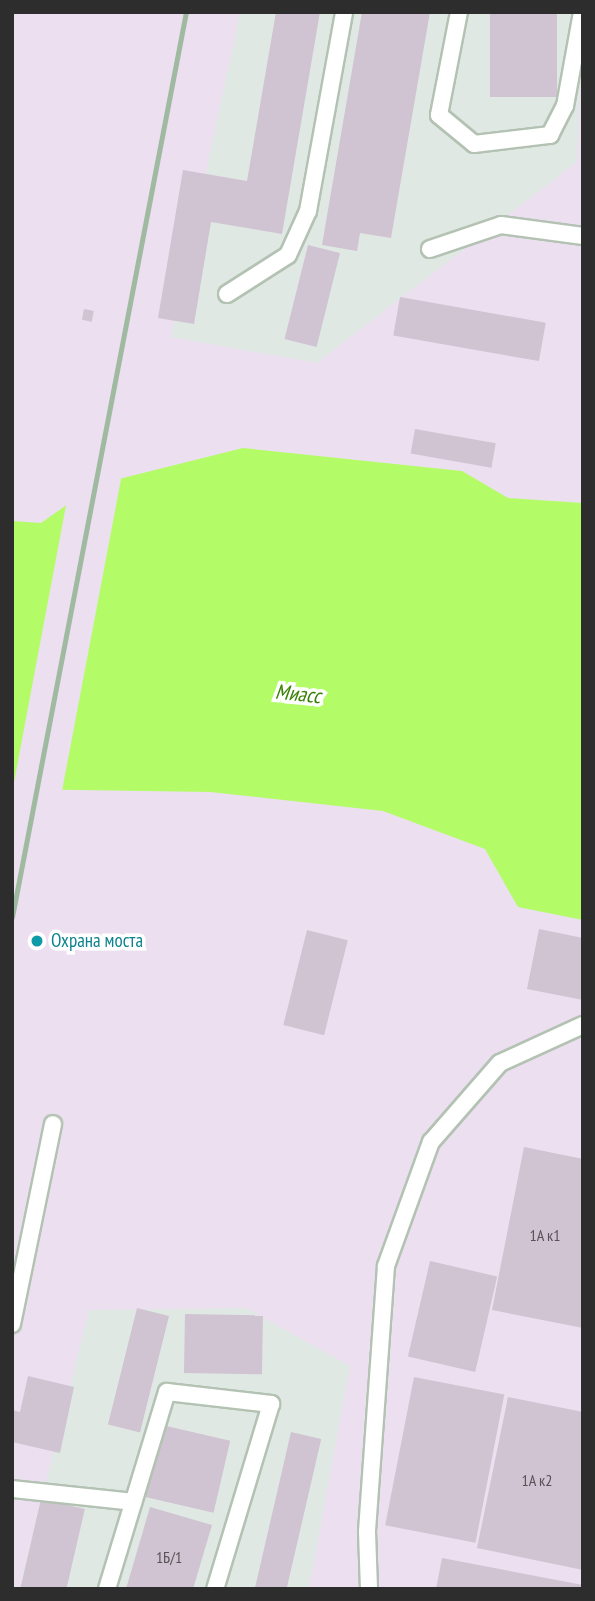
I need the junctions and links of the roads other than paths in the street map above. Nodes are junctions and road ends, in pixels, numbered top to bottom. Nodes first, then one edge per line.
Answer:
1 (344, 12) edge
2 (459, 12) edge
3 (582, 12) edge
4 (583, 236) edge
5 (430, 248) dead end
6 (227, 294) dead end
7 (583, 1025) edge
8 (53, 1124) dead end
9 (12, 1324) edge
10 (12, 1489) edge
11 (133, 1502) junction
12 (107, 1589) edge
13 (215, 1589) edge
14 (369, 1589) edge

1 - 6 lane
2 - 3 lane
4 - 5 lane
7 - 14 lane
8 - 9 lane
10 - 11 lane
11 - 12 lane
11 - 13 lane

